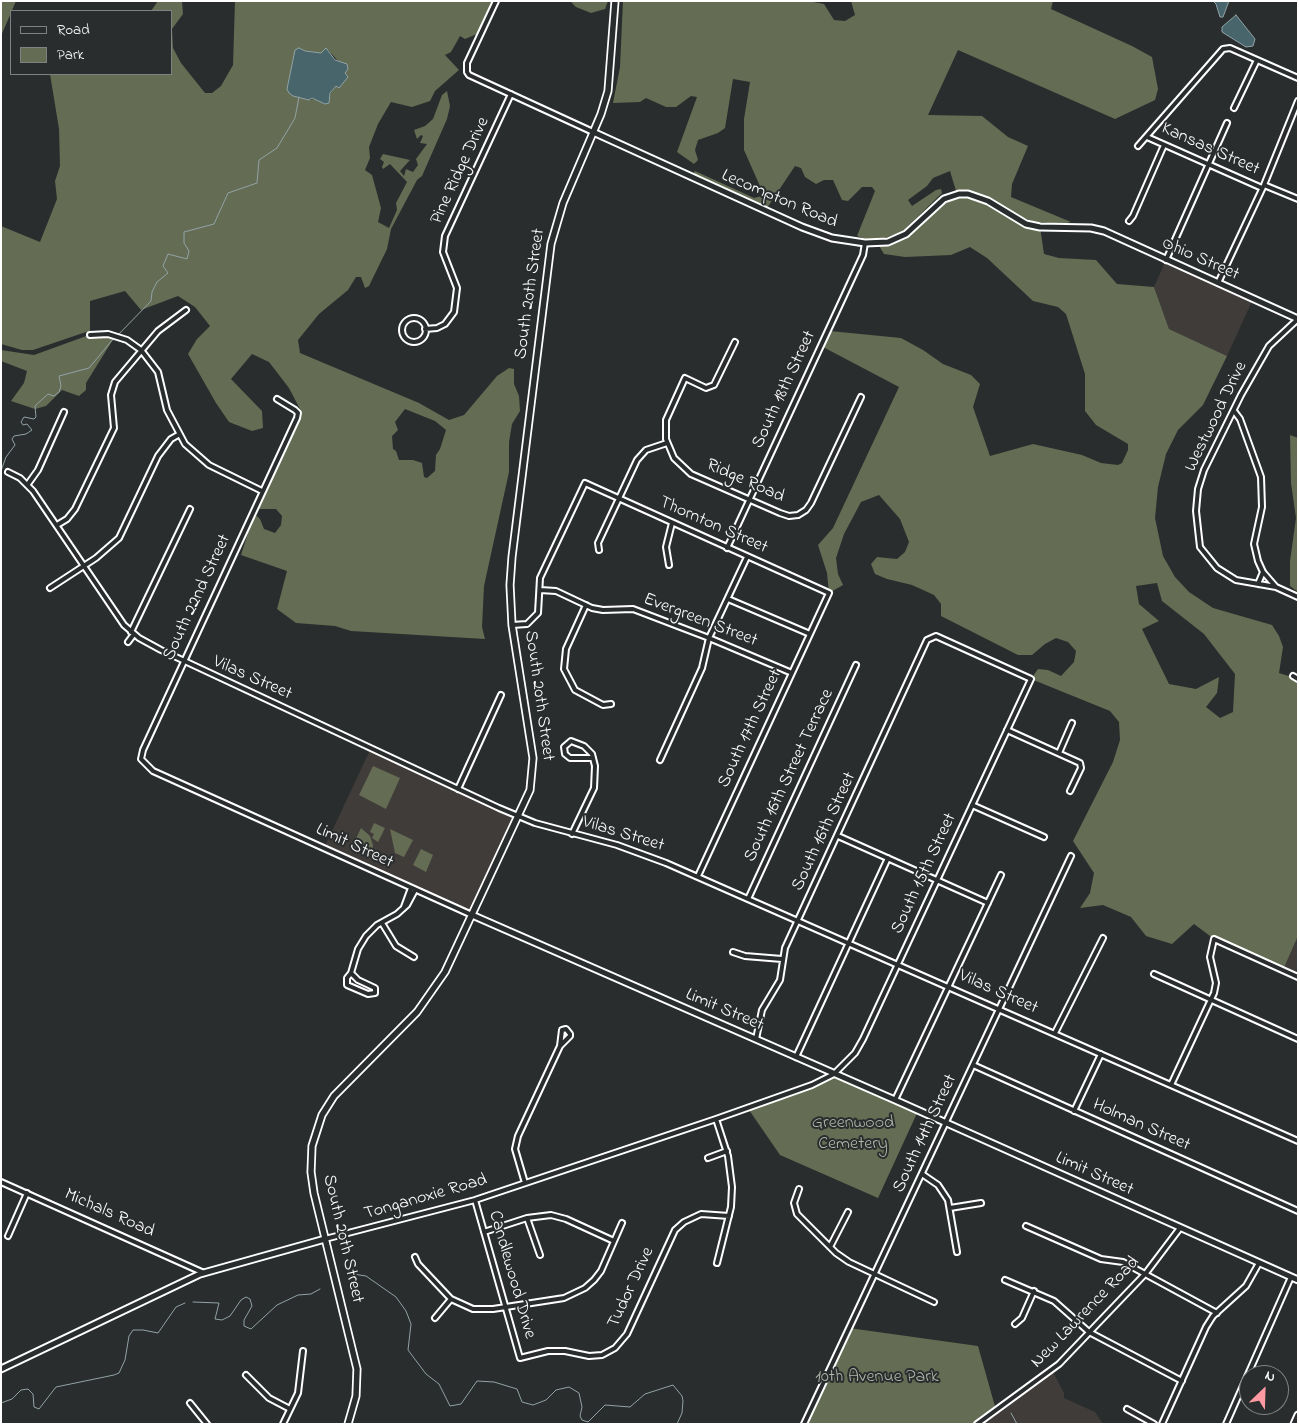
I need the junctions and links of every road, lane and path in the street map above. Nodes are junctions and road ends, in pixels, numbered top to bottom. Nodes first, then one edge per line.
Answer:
1 (496, 1) edge
2 (615, 1) edge
3 (1256, 60) junction
4 (1298, 78) edge
5 (511, 94) junction
6 (1298, 101) edge
7 (1234, 108) dead end
8 (1228, 123) dead end
9 (593, 132) junction
10 (1147, 137) junction
11 (1164, 145) junction
12 (1138, 146) dead end
13 (1209, 165) junction
14 (1263, 186) junction
15 (1298, 199) edge
16 (1129, 221) dead end
17 (1091, 228) joint
18 (864, 243) junction
19 (1166, 260) junction
20 (1218, 283) junction
21 (186, 310) dead end
22 (1298, 319) edge
23 (425, 329) junction
24 (90, 334) dead end
25 (735, 342) dead end
26 (141, 350) junction
27 (861, 397) dead end
28 (277, 399) dead end
29 (1234, 411) junction
30 (64, 412) dead end
31 (178, 434) junction
32 (667, 443) junction
33 (8, 472) dead end
34 (28, 484) junction
35 (262, 491) junction
36 (619, 498) junction
37 (749, 500) junction
38 (190, 509) dead end
39 (672, 523) junction
40 (57, 525) junction
41 (727, 548) junction
42 (599, 550) dead end
43 (747, 557) junction
44 (83, 565) junction
45 (670, 565) dead end
46 (1263, 572) junction
47 (1258, 584) junction
48 (1276, 587) junction
49 (50, 588) dead end
50 (540, 590) junction
51 (830, 593) joint
52 (1298, 597) edge
53 (728, 599) junction
54 (586, 605) junction
55 (512, 626) junction
56 (132, 633) junction
57 (810, 634) junction
58 (929, 637) joint
59 (709, 638) junction
60 (128, 642) dead end
61 (184, 662) junction
62 (856, 665) dead end
63 (792, 673) junction
64 (1293, 676) dead end
65 (1298, 678) edge
66 (501, 695) dead end
67 (611, 704) dead end
68 (1072, 723) dead end
69 (1007, 730) junction
70 (1059, 753) junction
71 (593, 758) junction
72 (660, 760) dead end
73 (142, 762) joint
74 (458, 789) junction
75 (1070, 791) dead end
76 (972, 805) junction
77 (519, 817) junction
78 (572, 834) junction
79 (838, 836) junction
80 (1044, 837) dead end
81 (1071, 856) dead end
82 (888, 858) junction
83 (1001, 875) dead end
84 (698, 876) junction
85 (937, 880) junction
86 (413, 889) junction
87 (748, 899) junction
88 (988, 903) junction
89 (472, 915) junction
90 (798, 921) junction
91 (382, 923) junction
92 (1103, 938) dead end
93 (848, 943) junction
94 (733, 952) dead end
95 (414, 957) dead end
96 (782, 959) junction
97 (898, 964) junction
98 (351, 973) junction
99 (1154, 974) dead end
100 (1298, 977) edge
101 (948, 986) junction
102 (1211, 999) junction
103 (1000, 1009) junction
104 (1055, 1034) junction
105 (756, 1039) junction
106 (1298, 1039) edge
107 (560, 1046) dead end
108 (1101, 1054) junction
109 (796, 1057) junction
110 (973, 1065) junction
111 (834, 1074) junction
112 (1171, 1085) junction
113 (895, 1100) junction
114 (1074, 1111) junction
115 (716, 1119) junction
116 (946, 1124) junction
117 (1298, 1141) edge
118 (726, 1151) junction
119 (708, 1158) dead end
120 (922, 1174) junction
121 (1, 1182) edge
122 (525, 1183) junction
123 (800, 1190) dead end
124 (27, 1193) junction
125 (475, 1200) junction
126 (981, 1203) dead end
127 (950, 1208) junction
128 (1298, 1211) edge
129 (848, 1212) dead end
130 (729, 1216) junction
131 (527, 1218) junction
132 (622, 1223) dead end
133 (1026, 1226) dead end
134 (1180, 1228) junction
135 (484, 1232) junction
136 (8, 1236) dead end
137 (325, 1239) junction
138 (614, 1242) junction
139 (830, 1247) junction
140 (958, 1252) dead end
141 (540, 1255) dead end
142 (415, 1258) dead end
143 (717, 1263) dead end
144 (1259, 1263) junction
145 (204, 1273) junction
146 (1146, 1273) junction
147 (876, 1274) junction
148 (1291, 1277) junction
149 (1005, 1280) dead end
150 (1298, 1280) edge
151 (1034, 1292) junction
152 (451, 1299) junction
153 (934, 1302) dead end
154 (506, 1307) junction
155 (1216, 1314) junction
156 (435, 1318) dead end
157 (1015, 1324) dead end
158 (1089, 1332) junction
159 (303, 1350) dead end
160 (520, 1358) joint
161 (1, 1369) edge
162 (246, 1375) dead end
163 (1182, 1381) junction
164 (190, 1403) dead end
165 (290, 1409) junction
166 (1127, 1409) dead end
167 (1298, 1415) edge
168 (207, 1424) edge
169 (284, 1424) edge
170 (348, 1424) edge
171 (804, 1424) edge
172 (977, 1424) edge
173 (1154, 1424) edge
174 (1162, 1424) edge
175 (1226, 1424) edge
176 (1294, 1424) edge

1 - 5 street, Lecompton Road
2 - 9 main road, South 20th Street
3 - 4 street
3 - 7 street
3 - 10 street
5 - 9 street, Lecompton Road
5 - 23 street, Pine Ridge Drive
6 - 14 street
8 - 13 street
9 - 18 street, Lecompton Road
9 - 55 main road, South 20th Street
10 - 11 street, Kansas Street
10 - 12 street
11 - 13 street, Kansas Street
11 - 16 street
13 - 14 street, Kansas Street
13 - 19 street
14 - 15 street, Kansas Street
14 - 20 street
17 - 18 street, Lecompton Road
17 - 19 street, Ohio Street
18 - 37 street, South 18th Street
19 - 20 street, Ohio Street
20 - 22 street, Ohio Street
21 - 26 street
22 - 29 street, Westwood Drive
23 - 23 street, Pine Ridge Drive
24 - 26 street
25 - 32 street
26 - 31 street
26 - 40 street
27 - 37 street, Ridge Road
28 - 35 street, South 22nd Street
29 - 46 street
29 - 47 street, Westwood Drive
30 - 34 street
31 - 35 street
31 - 44 street
32 - 36 street
32 - 37 street, Ridge Road
33 - 34 street, Vilas Street
34 - 40 street, Vilas Street
35 - 61 street, South 22nd Street
36 - 39 street, Thornton Street
36 - 42 street
36 - 50 street, Thornton Street
37 - 41 street, South 18th Street
38 - 56 street
39 - 41 street, Thornton Street
39 - 45 street
40 - 44 street, Vilas Street
41 - 43 street, Thornton Street
43 - 51 street, Thornton Street
43 - 53 street
44 - 49 street
44 - 56 street, Vilas Street
46 - 47 street
46 - 48 street
47 - 48 street, Westwood Drive
48 - 52 street, Westwood Drive
50 - 54 street, Evergreen Street
50 - 55 street
51 - 57 street, South 17th Street
53 - 57 street
53 - 59 street
54 - 59 street, Evergreen Street
54 - 67 street
55 - 77 main road, South 20th Street
56 - 60 street
56 - 61 street, Vilas Street
57 - 63 street, South 17th Street
58 - 69 street, South 15th Street
58 - 79 street, South 16th Street
59 - 63 street, Evergreen Street
59 - 72 street
61 - 73 street, South 22nd Street
61 - 74 street, Vilas Street
62 - 87 street, South 16th Street Terrace
63 - 84 street, South 17th Street
64 - 65 street
66 - 74 street
68 - 70 street
69 - 70 street
69 - 76 street, South 15th Street
70 - 75 street
71 - 71 street
71 - 78 street
73 - 86 street, Limit Street
74 - 77 street, Vilas Street
76 - 80 street
76 - 85 street, South 15th Street
77 - 78 street, Vilas Street
77 - 89 main road, South 20th Street
78 - 84 street, Vilas Street
79 - 82 street
79 - 90 street, South 16th Street
81 - 103 street, South 14th Street
82 - 85 street
82 - 93 street
83 - 88 street
84 - 87 street, Vilas Street
85 - 88 street
85 - 97 street, South 15th Street
86 - 89 street, Limit Street
86 - 91 street
87 - 90 street, Vilas Street
88 - 101 street
89 - 105 street, Limit Street
89 - 137 main road, South 20th Street
90 - 93 street, Vilas Street
90 - 96 street, South 16th Street
91 - 95 street
91 - 98 street
92 - 104 street
93 - 97 street, Vilas Street
93 - 109 street
94 - 96 street
96 - 105 street, South 16th Street
97 - 101 street, Vilas Street
97 - 111 street, South 15th Street
98 - 98 street
99 - 102 street
100 - 102 street
101 - 103 street, Vilas Street
101 - 113 street
102 - 106 street
102 - 112 street
103 - 104 street, Vilas Street
103 - 110 street, South 14th Street
104 - 108 street, Vilas Street
105 - 109 street, Limit Street
107 - 122 street
108 - 112 street, Vilas Street
108 - 114 street
109 - 111 street, Limit Street
110 - 114 street, Holman Street
110 - 116 street, South 14th Street
111 - 113 street, Limit Street
111 - 115 street, Tonganoxie Road
112 - 117 street, Vilas Street
113 - 116 street, Limit Street
114 - 128 street, Holman Street
115 - 118 street
115 - 122 street, Tonganoxie Road
116 - 120 street, South 14th Street
116 - 134 street, Limit Street
118 - 119 street
118 - 130 street
120 - 127 street
120 - 147 street, South 14th Street
121 - 124 street, Michals Road
122 - 125 street, Tonganoxie Road
123 - 139 street
124 - 136 street
124 - 145 street, Michals Road
125 - 135 street, Candlewood Drive
125 - 137 street, Tonganoxie Road
126 - 127 street
127 - 140 street
129 - 139 street
130 - 143 street
130 - 160 street, Tudor Drive
131 - 135 street
131 - 138 street
131 - 141 street
132 - 138 street
133 - 146 street
134 - 144 street, Limit Street
134 - 146 street, New Lawrence Road
135 - 154 street, Candlewood Drive
137 - 145 street, Tonganoxie Road
137 - 170 main road, South 20th Street
138 - 154 street
139 - 147 street
142 - 152 street
144 - 148 street, Limit Street
144 - 155 street
145 - 161 street, Tonganoxie Road
146 - 155 street
146 - 158 street, New Lawrence Road
147 - 153 street
147 - 171 street, South 14th Street
148 - 150 street, Limit Street
148 - 175 street
149 - 151 street
151 - 157 street
151 - 158 street
152 - 154 street
152 - 156 street
154 - 160 street, Candlewood Drive
155 - 163 street
158 - 163 street
158 - 172 street, New Lawrence Road
159 - 165 street
162 - 165 street
163 - 174 street
164 - 168 street
165 - 169 street
166 - 173 street
167 - 176 street

